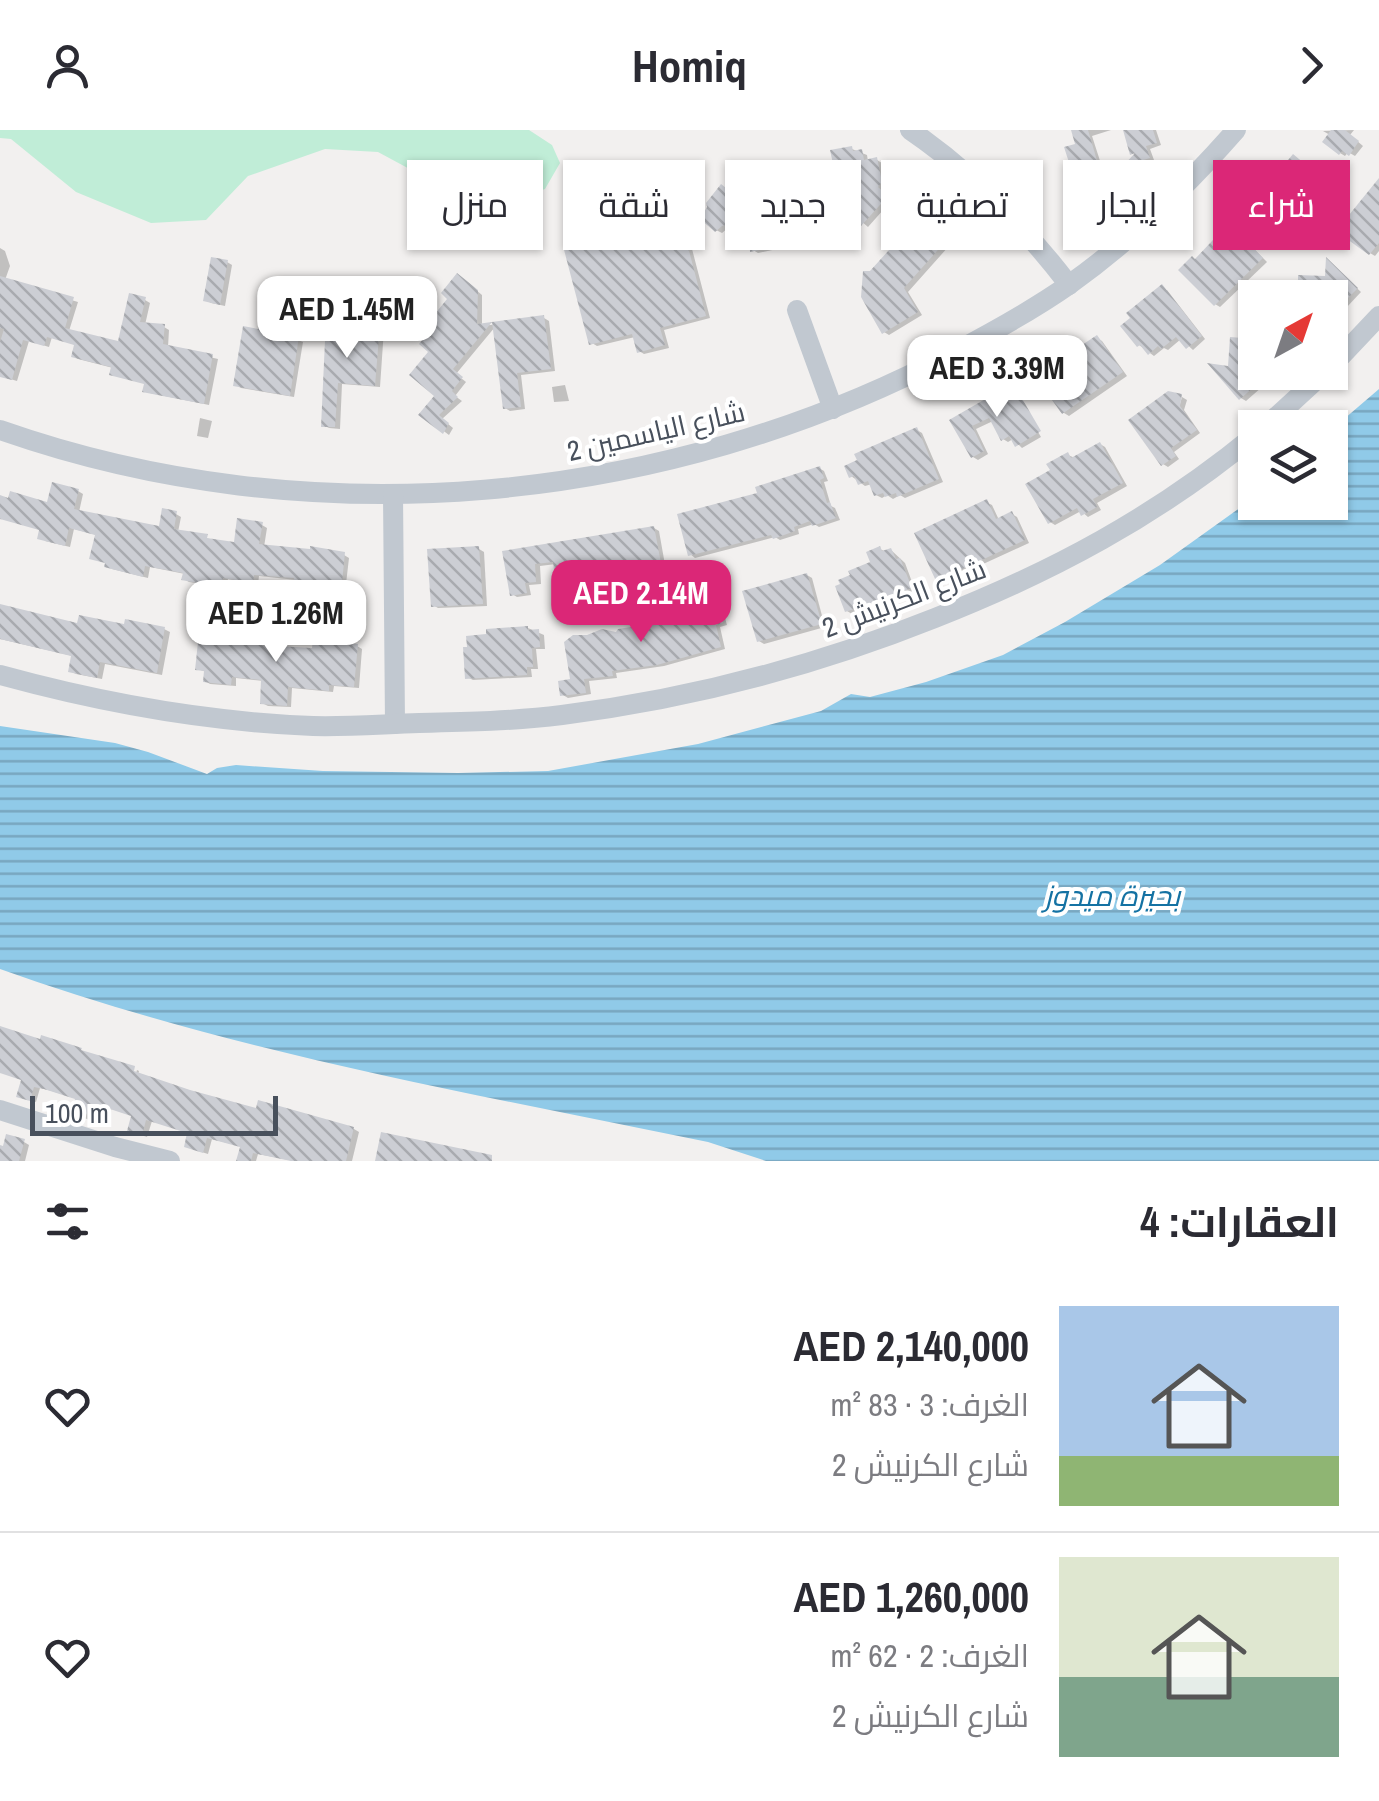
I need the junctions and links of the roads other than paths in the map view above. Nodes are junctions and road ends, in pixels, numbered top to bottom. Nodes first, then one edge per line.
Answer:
1 (910, 130) edge
2 (1236, 130) edge
3 (1068, 285) junction
4 (796, 310) dead end
5 (1379, 316) edge
6 (1348, 348) edge
7 (1305, 390) edge
8 (834, 410) junction
9 (1284, 410) edge
10 (0, 430) edge
11 (1238, 448) edge
12 (393, 494) junction
13 (0, 675) edge
14 (395, 724) junction
15 (0, 1110) edge
16 (114, 1154) edge
17 (170, 1161) edge

1 - 3 street
2 - 3 street, شارع الياسمين 2
3 - 8 street, شارع الياسمين 2
4 - 8 street
5 - 6 street
7 - 9 street
8 - 12 street, شارع الياسمين 2
10 - 12 street, شارع الياسمين 2
11 - 14 street, شارع الكرنيش 2
12 - 14 street
13 - 14 street, شارع الكرنيش 2
15 - 16 street
16 - 17 street

